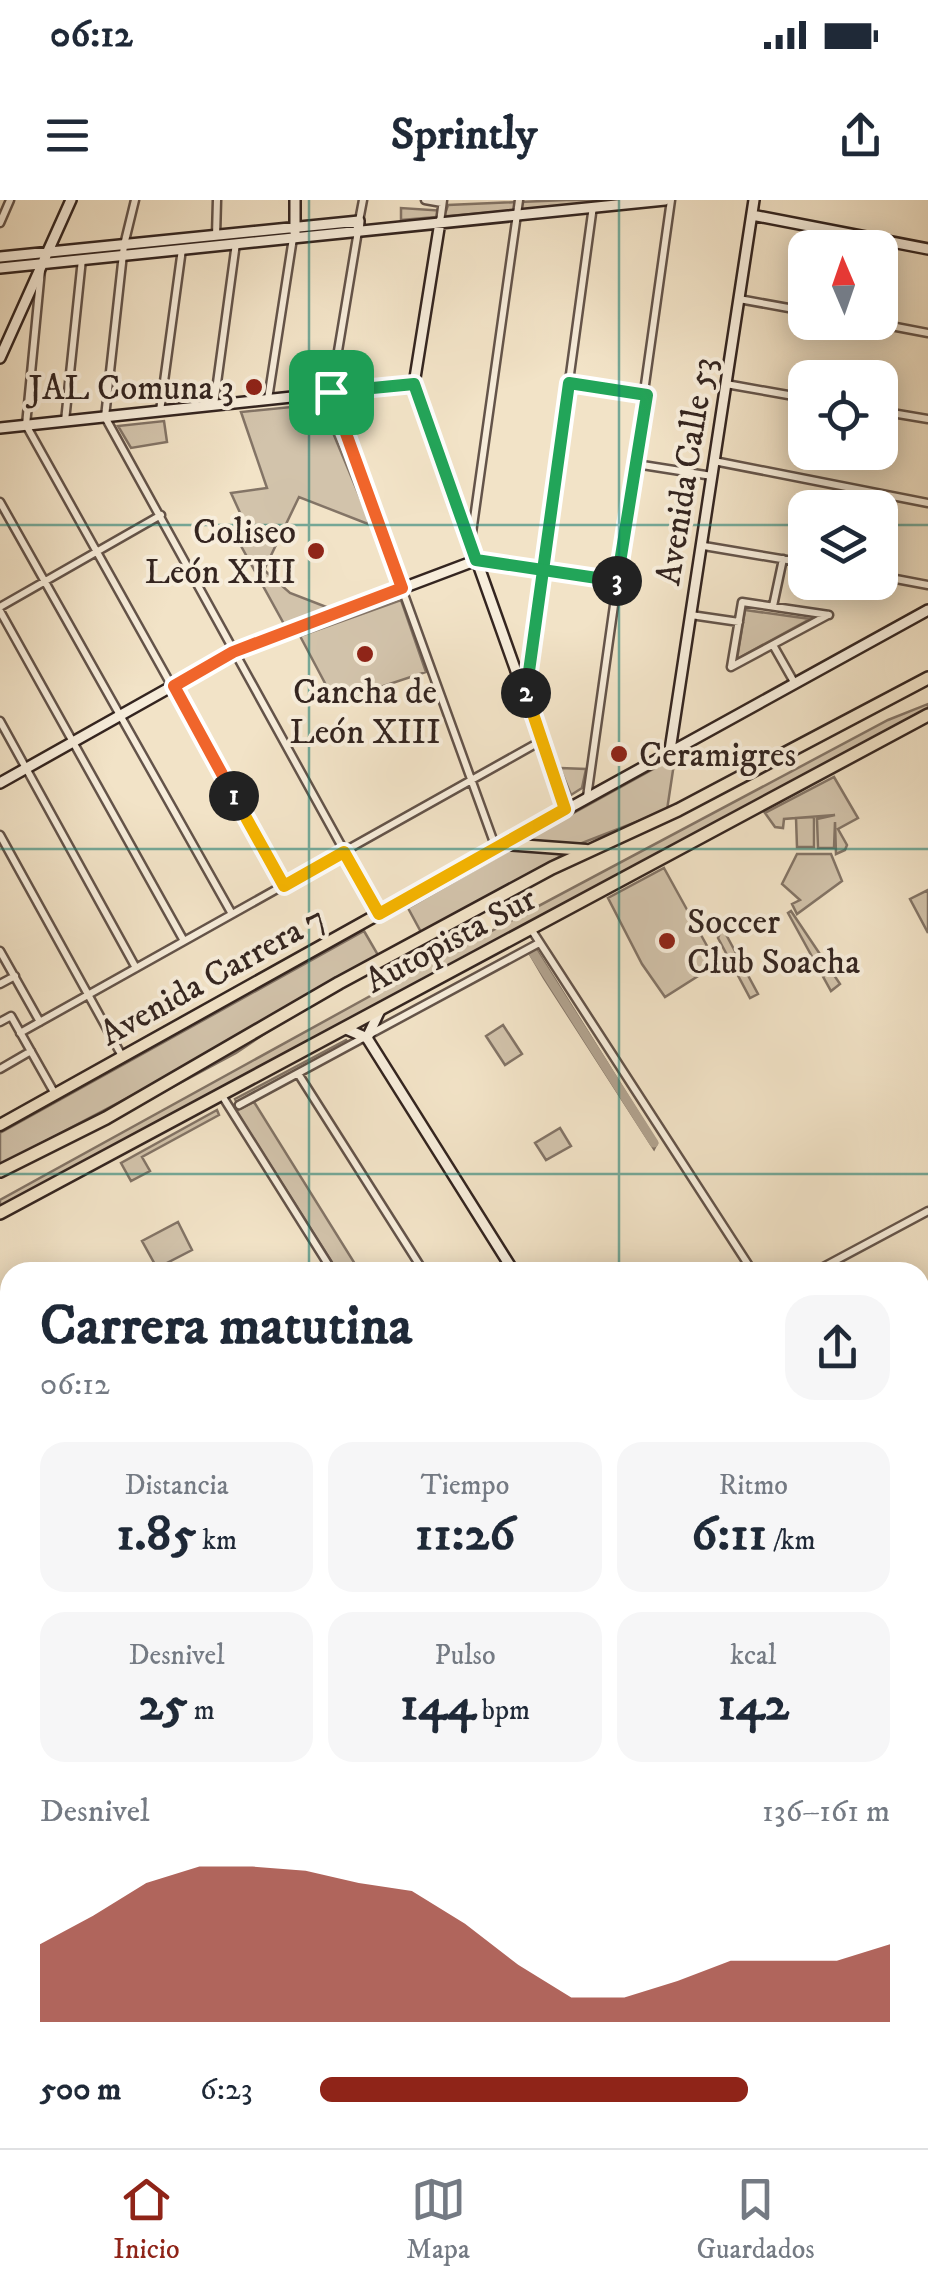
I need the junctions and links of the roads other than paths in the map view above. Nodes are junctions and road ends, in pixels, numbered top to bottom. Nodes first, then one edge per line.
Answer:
1 (10, 200) edge
2 (71, 200) edge
3 (135, 200) edge
4 (216, 200) edge
5 (295, 200) edge
6 (364, 200) edge
7 (425, 200) edge
8 (519, 200) edge
9 (668, 200) edge
10 (754, 200) edge
11 (443, 202) edge
12 (593, 206) junction
13 (752, 214) junction
14 (517, 215) junction
15 (440, 222) junction
16 (0, 223) edge
17 (359, 226) junction
18 (294, 232) junction
19 (216, 236) junction
20 (236, 243) junction
21 (182, 249) junction
22 (928, 249) edge
23 (123, 250) junction
24 (0, 257) edge
25 (82, 258) junction
26 (43, 261) junction
27 (0, 268) edge
28 (739, 299) junction
29 (788, 308) edge
30 (898, 327) edge
31 (928, 333) edge
32 (0, 358) edge
33 (569, 383) junction
34 (414, 384) junction
35 (726, 384) junction
36 (331, 392) junction
37 (647, 395) junction
38 (788, 395) edge
39 (268, 400) junction
40 (214, 405) junction
41 (160, 411) junction
42 (898, 414) edge
43 (105, 417) junction
44 (928, 420) edge
45 (65, 421) junction
46 (26, 426) junction
47 (0, 428) edge
48 (714, 460) junction
49 (636, 464) junction
50 (712, 476) junction
51 (0, 502) edge
52 (928, 503) edge
53 (161, 515) junction
54 (470, 542) junction
55 (704, 546) junction
56 (98, 551) junction
57 (783, 559) junction
58 (476, 560) junction
59 (788, 560) edge
60 (543, 570) junction
61 (898, 579) edge
62 (618, 581) junction
63 (45, 582) junction
64 (928, 585) edge
65 (402, 588) junction
66 (773, 606) junction
67 (0, 609) edge
68 (928, 610) edge
69 (690, 615) junction
70 (739, 622) junction
71 (773, 645) junction
72 (233, 652) junction
73 (928, 678) edge
74 (794, 682) junction
75 (174, 686) junction
76 (526, 698) junction
77 (928, 715) edge
78 (120, 717) junction
79 (0, 721) edge
80 (541, 741) junction
81 (73, 743) junction
82 (670, 750) junction
83 (26, 769) junction
84 (471, 780) junction
85 (0, 783) edge
86 (587, 797) junction
87 (565, 809) junction
88 (0, 835) edge
89 (500, 846) junction
90 (586, 850) junction
91 (344, 852) junction
92 (284, 886) junction
93 (232, 914) junction
94 (379, 914) junction
95 (530, 928) junction
96 (184, 941) junction
97 (540, 942) junction
98 (0, 950) edge
99 (136, 968) junction
100 (14, 976) junction
101 (0, 984) edge
102 (89, 994) junction
103 (384, 1005) junction
104 (0, 1022) edge
105 (40, 1022) junction
106 (343, 1028) junction
107 (20, 1032) junction
108 (367, 1038) junction
109 (31, 1051) junction
110 (122, 1056) junction
111 (0, 1069) edge
112 (298, 1075) junction
113 (220, 1093) junction
114 (55, 1094) junction
115 (239, 1105) dead end
116 (0, 1125) edge
117 (0, 1171) edge
118 (928, 1211) edge
119 (0, 1213) edge
120 (327, 1262) edge
121 (418, 1262) edge
122 (505, 1262) edge
123 (746, 1262) edge
124 (833, 1262) edge

1 - 16 street
2 - 26 street
3 - 23 street
4 - 19 street
5 - 18 street
6 - 17 street
7 - 11 street
8 - 14 street
9 - 12 street
9 - 37 street
10 - 13 street, Avenida Calle 53
11 - 15 street
12 - 14 street
12 - 33 street
13 - 22 street
13 - 28 street, Avenida Calle 53
14 - 15 street
14 - 54 street
15 - 17 street
15 - 34 street
17 - 18 street
17 - 36 street
18 - 19 street
18 - 20 street
18 - 39 street
19 - 23 street
20 - 21 street
20 - 40 street
21 - 23 street
21 - 41 street
23 - 25 street
23 - 26 street
23 - 43 street
24 - 26 street
25 - 26 street
25 - 45 street
26 - 27 street
26 - 32 street
26 - 46 street
28 - 29 street
28 - 35 street, Avenida Calle 53
30 - 31 street
33 - 37 street
33 - 60 street
34 - 36 street
34 - 54 street
35 - 38 street
35 - 48 street, Avenida Calle 53
36 - 39 street
36 - 65 street
37 - 49 street
39 - 40 street
40 - 41 street
41 - 43 street
42 - 44 street
43 - 45 street
43 - 53 street
45 - 46 street
46 - 47 street
46 - 56 street
48 - 50 street, Avenida Calle 53
48 - 52 street
49 - 50 street
49 - 62 street
50 - 55 street, Avenida Calle 53
51 - 63 street
53 - 56 street
53 - 72 street
54 - 58 street
55 - 57 street
55 - 69 street, Avenida Calle 53
56 - 63 street
56 - 75 street
57 - 59 street
57 - 66 street
58 - 60 street
58 - 65 street
58 - 76 street
60 - 62 street
60 - 76 street
61 - 64 street
62 - 86 street
63 - 67 street
63 - 78 street
65 - 72 street
65 - 84 street
66 - 70 street
66 - 71 street
67 - 81 street
68 - 74 street, Avenida Carrera 7
69 - 70 street
69 - 82 street, Avenida Calle 53
70 - 71 street
71 - 74 street
72 - 75 street
72 - 91 street
73 - 90 highway, Autopista Sur
74 - 82 street, Avenida Carrera 7
75 - 78 street
75 - 92 street
76 - 80 street
77 - 95 highway, Autopista Sur
78 - 81 street
78 - 93 street
79 - 83 street
80 - 84 street
80 - 87 street
81 - 83 street
81 - 96 street
82 - 86 street, Avenida Carrera 7
83 - 85 street
83 - 99 street
84 - 89 street
84 - 91 street
86 - 87 street, Avenida Carrera 7
87 - 89 street, Avenida Carrera 7
88 - 102 street
89 - 90 main road
89 - 94 main road, Avenida Carrera 7
90 - 117 highway, Autopista Sur
91 - 92 street
91 - 94 street
92 - 93 street
93 - 96 street
94 - 110 main road, Avenida Carrera 7
95 - 97 street
95 - 103 highway, Autopista Sur
96 - 99 street
97 - 108 street
97 - 123 street
98 - 100 street
99 - 102 street
100 - 101 street
100 - 105 street
102 - 105 street
102 - 110 street
103 - 106 highway, Autopista Sur
103 - 108 street
104 - 107 street
105 - 107 street
106 - 108 street
106 - 113 highway, Autopista Sur
107 - 109 street
108 - 112 street
108 - 122 street
109 - 111 street
109 - 114 street
110 - 114 main road, Avenida Carrera 7
112 - 115 street
112 - 121 street
113 - 119 highway, Autopista Sur
113 - 120 street
114 - 116 main road, Avenida Carrera 7
118 - 124 street

